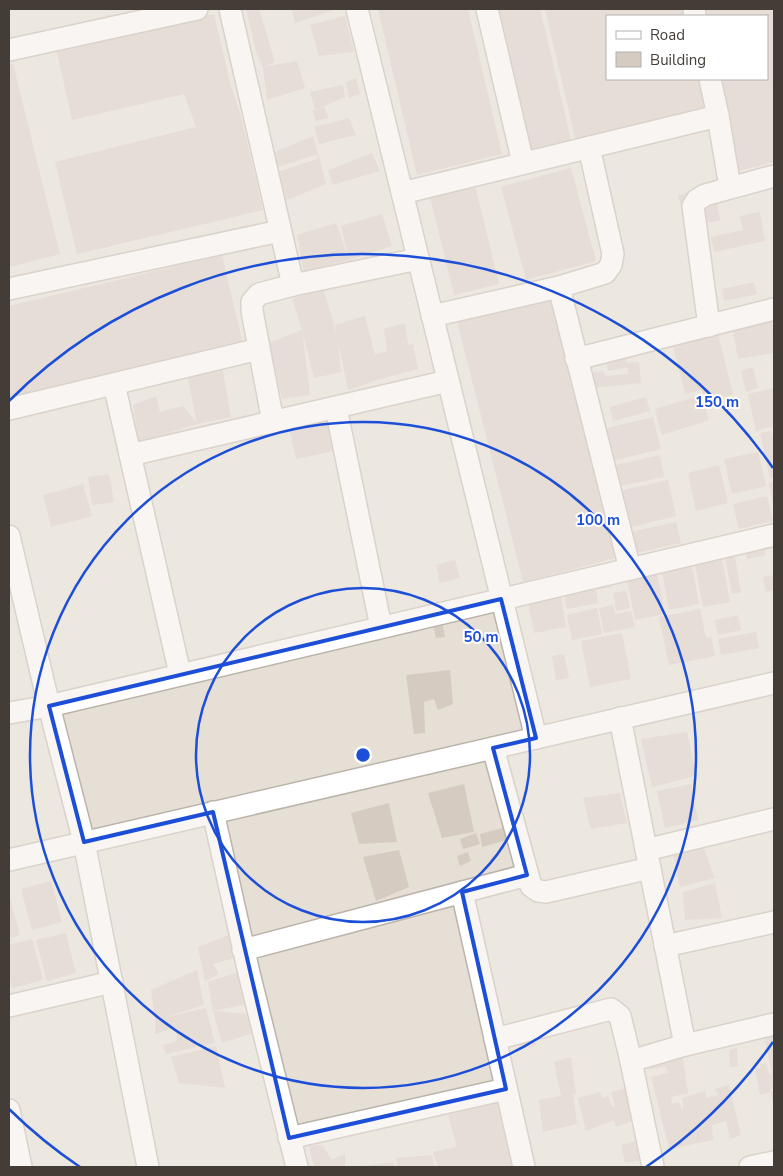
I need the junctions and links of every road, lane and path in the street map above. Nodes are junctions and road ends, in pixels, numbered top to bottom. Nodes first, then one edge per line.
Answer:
1 (197, 9) edge
2 (230, 9) edge
3 (356, 9) edge
4 (487, 9) edge
5 (9, 50) edge
6 (710, 80) edge
7 (718, 116) junction
8 (589, 147) junction
9 (523, 163) junction
10 (774, 176) edge
11 (730, 187) junction
12 (402, 193) junction
13 (280, 231) junction
14 (418, 258) junction
15 (293, 285) junction
16 (558, 287) junction
17 (9, 289) edge
18 (774, 310) edge
19 (432, 316) junction
20 (709, 326) junction
21 (259, 349) junction
22 (576, 359) junction
23 (448, 381) junction
24 (114, 384) junction
25 (9, 408) edge
26 (336, 408) junction
27 (273, 422) junction
28 (130, 455) junction
29 (774, 535) edge
30 (9, 536) edge
31 (630, 569) junction
32 (501, 599) junction
33 (381, 627) junction
34 (180, 674) junction
35 (774, 683) edge
36 (49, 706) junction
37 (9, 713) edge
38 (620, 718) junction
39 (536, 738) junction
40 (493, 748) junction
41 (213, 812) junction
42 (774, 819) edge
43 (84, 842) junction
44 (648, 859) junction
45 (9, 860) edge
46 (527, 876) junction
47 (462, 892) junction
48 (774, 922) edge
49 (665, 946) junction
50 (243, 950) junction
51 (112, 982) junction
52 (9, 1006) edge
53 (774, 1024) edge
54 (495, 1039) junction
55 (685, 1045) junction
56 (631, 1061) junction
57 (506, 1089) junction
58 (9, 1110) edge
59 (290, 1138) junction
60 (774, 1162) edge
61 (21, 1167) edge
62 (148, 1167) edge
63 (297, 1167) edge
64 (524, 1167) edge
65 (653, 1167) edge
66 (750, 1167) edge

1 - 5 street
2 - 13 street
3 - 12 street
4 - 9 street
6 - 7 street
7 - 8 street
7 - 11 street
8 - 9 street
8 - 16 street
9 - 12 street
10 - 11 street
11 - 20 street
12 - 14 street
13 - 15 street
13 - 17 street
14 - 15 street
14 - 19 street
15 - 21 street
16 - 19 street
16 - 22 street
18 - 20 street
19 - 23 street
20 - 22 street
21 - 24 street
21 - 27 street
22 - 31 street
23 - 26 street
23 - 32 street
24 - 25 street
24 - 28 street
26 - 27 street
26 - 33 street
27 - 28 street
28 - 34 street
29 - 31 street
30 - 36 street
31 - 32 street
32 - 33 street
32 - 39 street
33 - 34 street
34 - 36 street
35 - 38 street
36 - 37 street
36 - 43 street
38 - 39 street
38 - 44 street
39 - 40 street
40 - 41 street
40 - 46 street
41 - 43 street
41 - 50 street
42 - 44 street
43 - 45 street
43 - 51 street
44 - 46 street
44 - 49 street
46 - 47 street
47 - 50 street
47 - 54 street
48 - 49 street
49 - 55 street
50 - 59 street
51 - 52 street
51 - 62 street
53 - 55 street
54 - 56 street
54 - 57 street
55 - 56 street
56 - 65 street
57 - 59 street
57 - 64 street
58 - 61 street
59 - 63 street
60 - 66 street

